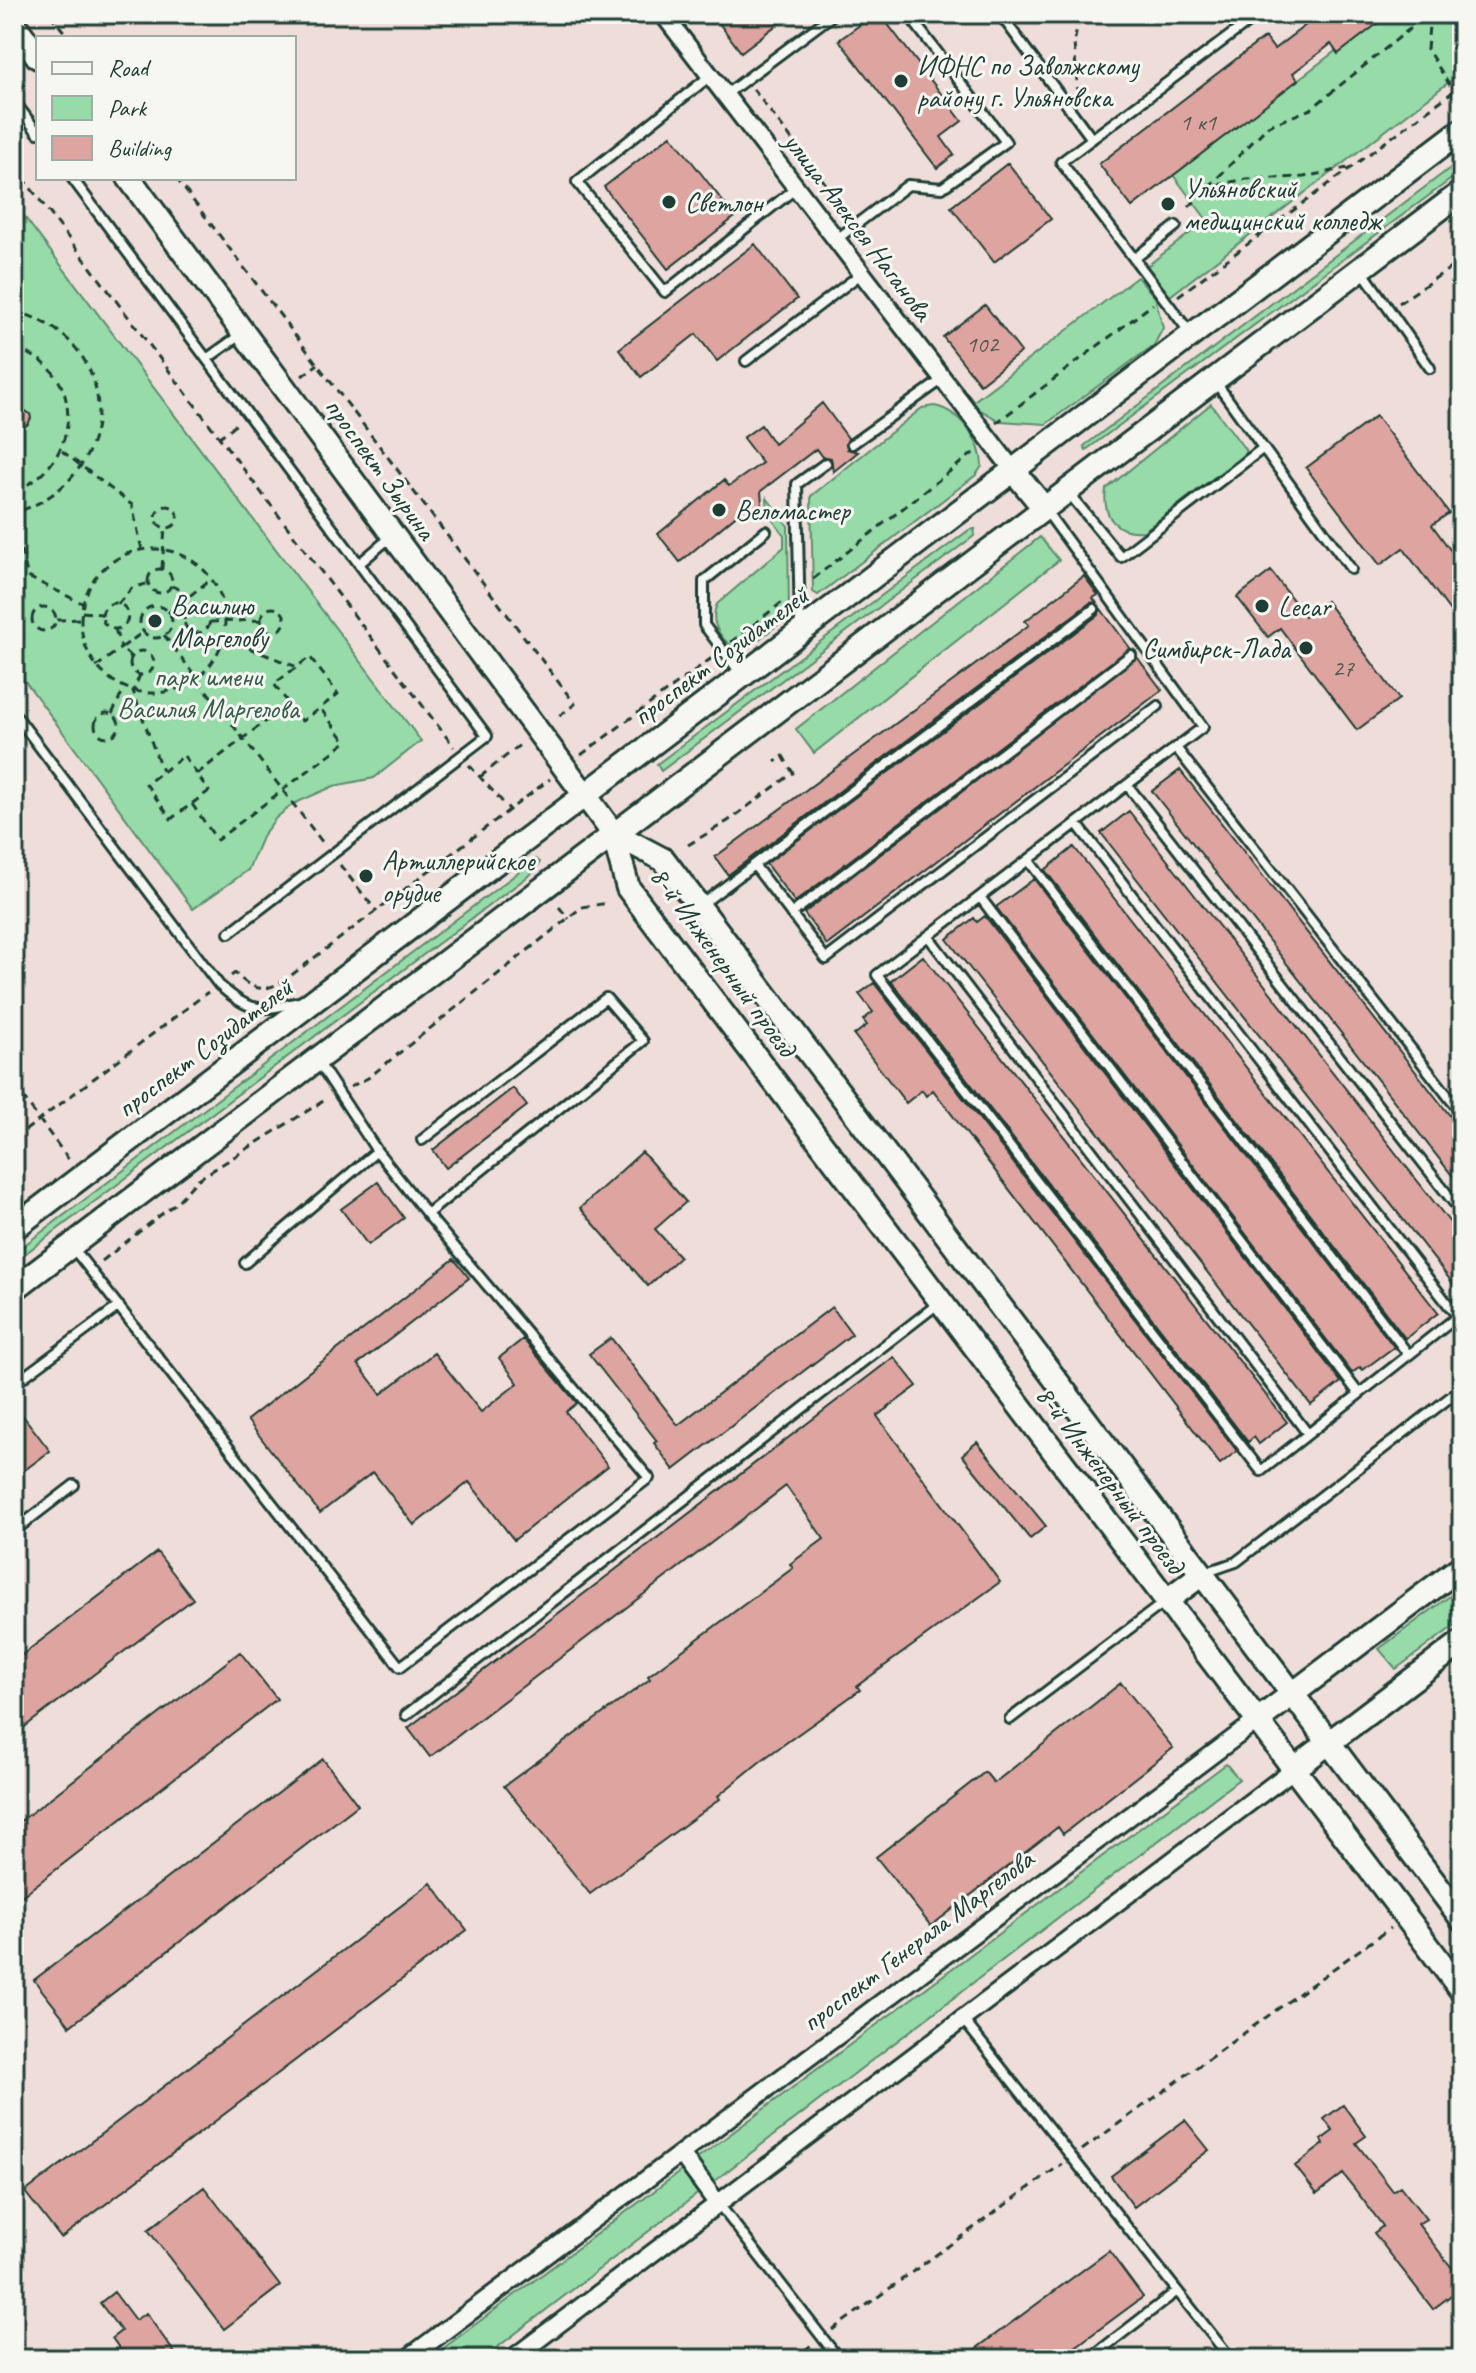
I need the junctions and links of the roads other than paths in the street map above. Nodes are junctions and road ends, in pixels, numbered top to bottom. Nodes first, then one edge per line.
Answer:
1 (663, 14) edge
2 (834, 14) edge
3 (908, 14) edge
4 (1000, 14) edge
5 (1259, 14) edge
6 (14, 24) edge
7 (36, 54) edge
8 (711, 76) junction
9 (725, 95) junction
10 (14, 101) edge
11 (36, 130) edge
12 (1462, 130) edge
13 (1092, 139) junction
14 (74, 180) edge
15 (130, 180) edge
16 (796, 188) junction
17 (1459, 200) edge
18 (1176, 226) dead end
19 (836, 239) junction
20 (1134, 259) junction
21 (1360, 268) junction
22 (862, 273) junction
23 (243, 332) junction
24 (1191, 335) junction
25 (208, 358) junction
26 (746, 361) dead end
27 (1430, 368) dead end
28 (943, 379) junction
29 (1213, 379) junction
30 (852, 444) dead end
31 (1262, 449) junction
32 (826, 463) dead end
33 (1013, 470) junction
34 (1067, 490) junction
35 (1044, 508) junction
36 (766, 531) dead end
37 (393, 535) junction
38 (360, 563) junction
39 (1351, 569) dead end
40 (1094, 609) dead end
41 (800, 632) junction
42 (1131, 655) dead end
43 (742, 676) junction
44 (1158, 706) dead end
45 (14, 713) edge
46 (1177, 749) junction
47 (1128, 786) junction
48 (586, 794) junction
49 (1077, 824) junction
50 (613, 833) junction
51 (1029, 861) junction
52 (754, 865) junction
53 (980, 897) junction
54 (699, 906) junction
55 (791, 914) junction
56 (229, 933) dead end
57 (928, 936) junction
58 (322, 995) junction
59 (317, 1059) junction
60 (1462, 1114) edge
61 (422, 1140) dead end
62 (377, 1151) junction
63 (1462, 1213) edge
64 (427, 1214) junction
65 (14, 1228) edge
66 (71, 1245) junction
67 (245, 1263) dead end
68 (14, 1289) edge
69 (939, 1303) junction
70 (119, 1306) junction
71 (1460, 1314) edge
72 (1408, 1354) junction
73 (14, 1384) edge
74 (1462, 1388) edge
75 (1359, 1394) junction
76 (1308, 1434) junction
77 (74, 1485) dead end
78 (14, 1531) edge
79 (1462, 1566) edge
80 (1202, 1574) junction
81 (1166, 1601) junction
82 (1462, 1642) edge
83 (1292, 1694) junction
84 (406, 1715) dead end
85 (1010, 1719) dead end
86 (1258, 1720) junction
87 (1329, 1742) junction
88 (1294, 1769) junction
89 (1462, 1919) edge
90 (1462, 1991) edge
91 (962, 2018) junction
92 (676, 2160) junction
93 (717, 2203) junction
94 (1177, 2291) junction
95 (407, 2359) edge
96 (512, 2359) edge
97 (839, 2359) edge
98 (1089, 2359) edge
99 (1231, 2359) edge

1 - 8 street, улица Алексея Наганова
2 - 9 lane
3 - 19 lane
4 - 13 lane
5 - 13 lane
6 - 7 street
8 - 9 street, улица Алексея Наганова
8 - 16 lane
9 - 16 street, улица Алексея Наганова
10 - 11 lane
12 - 24 street, проспект Созидателей
13 - 20 lane
14 - 25 lane
15 - 23 street, проспект Зырина
16 - 19 street, улица Алексея Наганова
17 - 21 street
18 - 20 lane
19 - 22 street, улица Алексея Наганова
20 - 24 lane
21 - 27 lane
21 - 29 street
22 - 26 lane
22 - 28 street, улица Алексея Наганова
23 - 25 lane
23 - 37 street, проспект Зырина
24 - 33 street, проспект Созидателей
25 - 38 lane
28 - 30 lane
28 - 33 street, улица Алексея Наганова
29 - 31 lane
29 - 34 street
31 - 34 lane
31 - 39 lane
32 - 41 lane
33 - 35 street
33 - 41 street, проспект Созидателей
34 - 35 street
35 - 46 lane
35 - 50 street
36 - 43 lane
37 - 38 lane
37 - 48 street, проспект Зырина
38 - 56 lane
40 - 52 lane
41 - 43 street, проспект Созидателей
42 - 55 lane
43 - 48 street, проспект Созидателей
44 - 55 lane
45 - 58 lane
46 - 47 lane
46 - 60 lane
47 - 49 lane
47 - 63 lane
48 - 50 street, проспект Зырина
48 - 58 street, проспект Созидателей
49 - 51 lane
49 - 71 lane
50 - 54 street, 8-й Инженерный проезд
50 - 59 street
50 - 69 street, 8-й Инженерный проезд
51 - 53 lane
51 - 72 lane
52 - 54 lane
52 - 55 lane
53 - 57 lane
53 - 75 lane
54 - 80 street, 8-й Инженерный проезд
57 - 76 lane
57 - 76 lane
58 - 65 street, проспект Созидателей
59 - 62 lane
59 - 66 street
61 - 64 lane
62 - 64 lane
62 - 67 lane
64 - 70 lane
66 - 68 street
66 - 70 lane
69 - 81 street, 8-й Инженерный проезд
69 - 84 lane
70 - 73 lane
71 - 72 lane
72 - 75 lane
74 - 80 lane
75 - 76 lane
77 - 78 lane
79 - 83 street, проспект Генерала Маргелова
80 - 81 street
80 - 83 street, 8-й Инженерный проезд
81 - 85 lane
81 - 86 street, 8-й Инженерный проезд
82 - 87 street
83 - 86 street, проспект Генерала Маргелова
83 - 87 street, 8-й Инженерный проезд
86 - 88 street, 8-й Инженерный проезд
86 - 92 street, проспект Генерала Маргелова
87 - 88 street
87 - 89 street, 8-й Инженерный проезд
88 - 90 street, 8-й Инженерный проезд
88 - 91 street
91 - 93 street
91 - 94 lane
92 - 93 street
92 - 95 street, проспект Генерала Маргелова
93 - 96 street
93 - 97 lane
94 - 98 lane
94 - 99 lane

